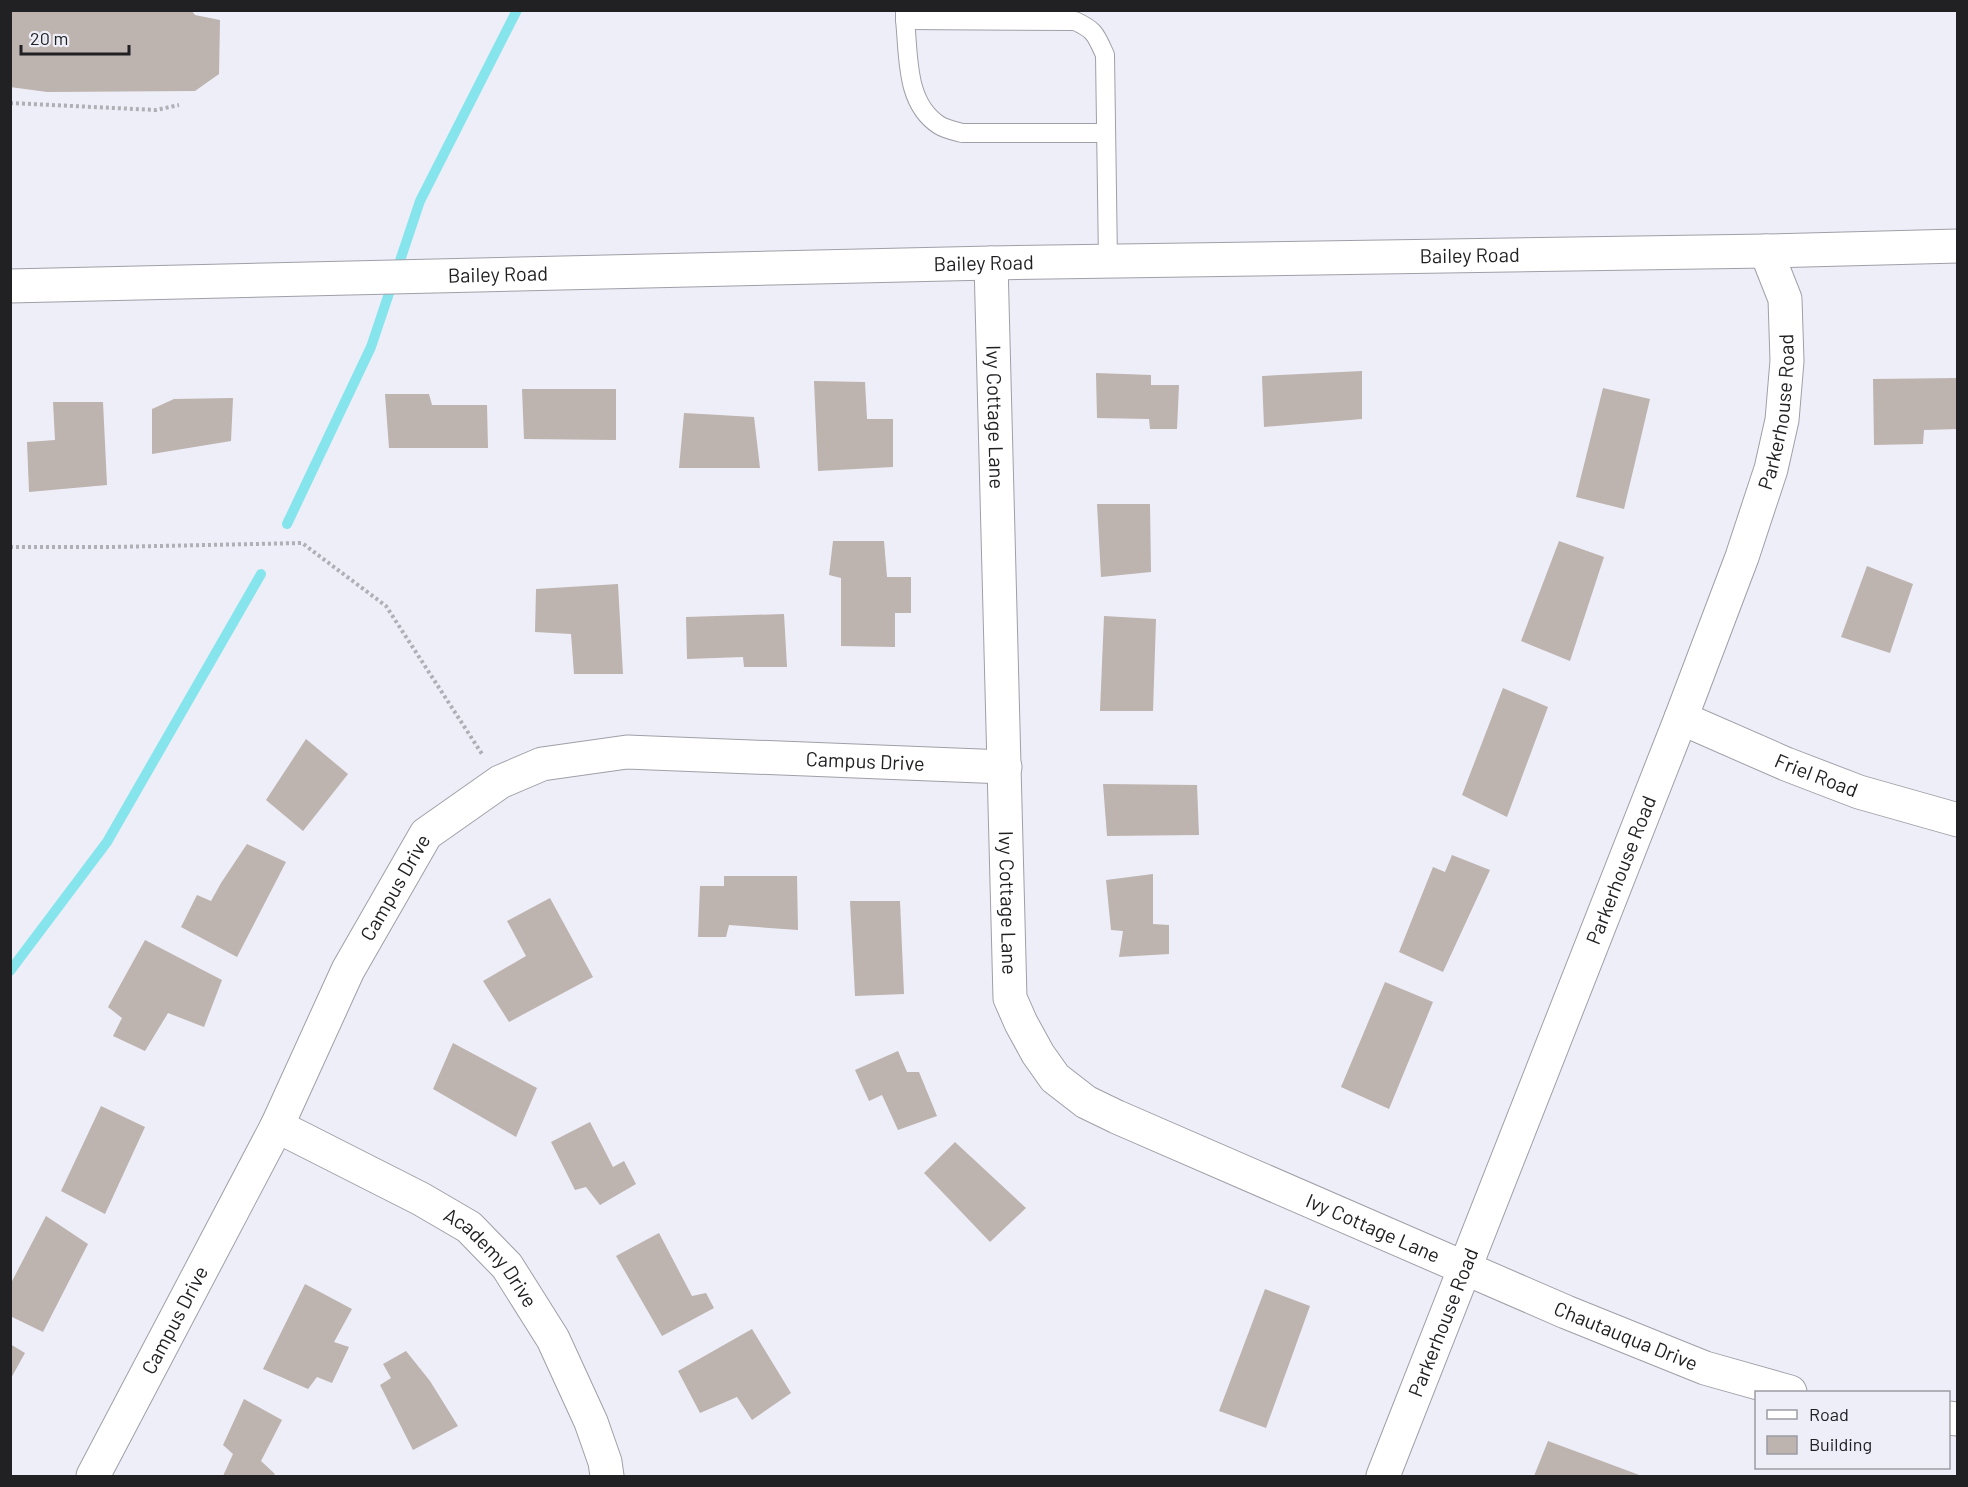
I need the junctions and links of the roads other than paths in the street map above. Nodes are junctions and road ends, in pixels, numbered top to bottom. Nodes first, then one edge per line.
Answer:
1 (905, 15) edge
2 (1106, 133) junction
3 (1958, 246) edge
4 (1766, 251) junction
5 (1108, 261) junction
6 (991, 263) junction
7 (10, 286) edge
8 (1681, 718) junction
9 (1005, 766) junction
10 (1958, 820) edge
11 (277, 1126) junction
12 (1465, 1269) junction
13 (1786, 1391) edge
14 (93, 1476) edge
15 (607, 1476) edge
16 (1383, 1476) edge

1 - 2 lane
1 - 2 lane
2 - 5 lane
3 - 4 street, Bailey Road
4 - 5 street, Bailey Road
4 - 8 street, Parkerhouse Road
5 - 6 street, Bailey Road
6 - 7 street, Bailey Road
6 - 9 street, Ivy Cottage Lane
8 - 10 street, Friel Road
8 - 12 street, Parkerhouse Road
9 - 11 street, Campus Drive
9 - 12 street, Ivy Cottage Lane
11 - 14 street, Campus Drive
11 - 15 street, Academy Drive
12 - 13 street, Chautauqua Drive
12 - 16 street, Parkerhouse Road

